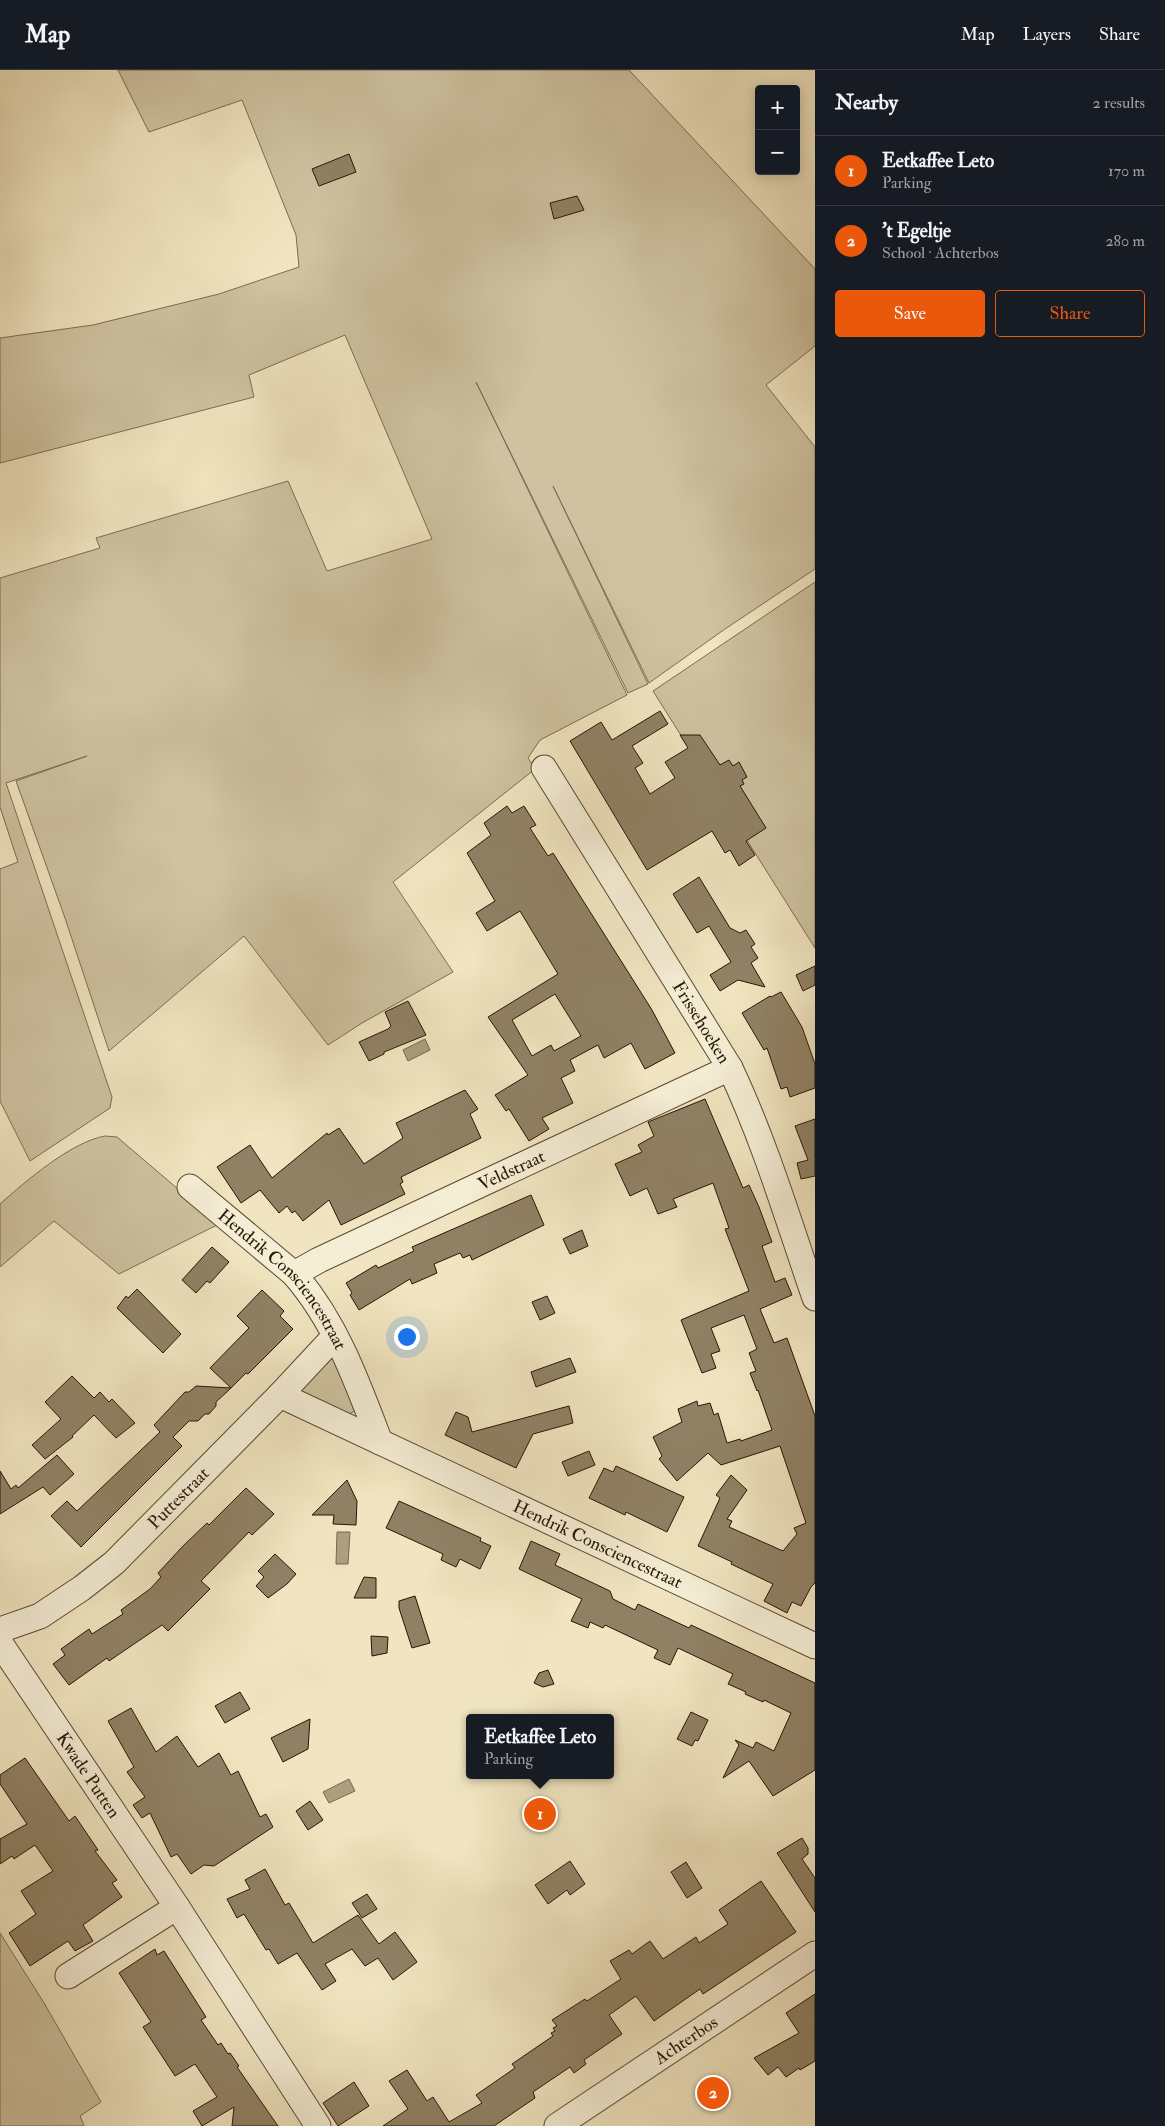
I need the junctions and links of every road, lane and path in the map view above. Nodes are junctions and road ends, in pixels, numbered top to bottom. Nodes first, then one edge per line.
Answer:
1 (544, 768) dead end
2 (730, 1068) junction
3 (190, 1187) dead end
4 (294, 1274) junction
5 (815, 1298) edge
6 (335, 1336) junction
7 (280, 1395) junction
8 (380, 1442) junction
9 (0, 1630) edge
10 (0, 1643) edge
11 (815, 1646) edge
12 (178, 1907) junction
13 (815, 1954) edge
14 (68, 1976) dead end
15 (318, 2126) edge
16 (557, 2126) edge

1 - 2 street, Frissehoeken
2 - 4 street, Veldstraat
2 - 5 street, Frissehoeken
3 - 4 street, Hendrik Consciencestraat
4 - 6 street, Hendrik Consciencestraat
6 - 7 street, Puttestraat
6 - 8 street, Hendrik Consciencestraat
7 - 8 street, Hendrik Consciencestraat
7 - 9 street, Puttestraat
8 - 11 street, Hendrik Consciencestraat
10 - 12 street, Kwade Putten
12 - 14 street
12 - 15 street, Kwade Putten
13 - 16 street, Achterbos

